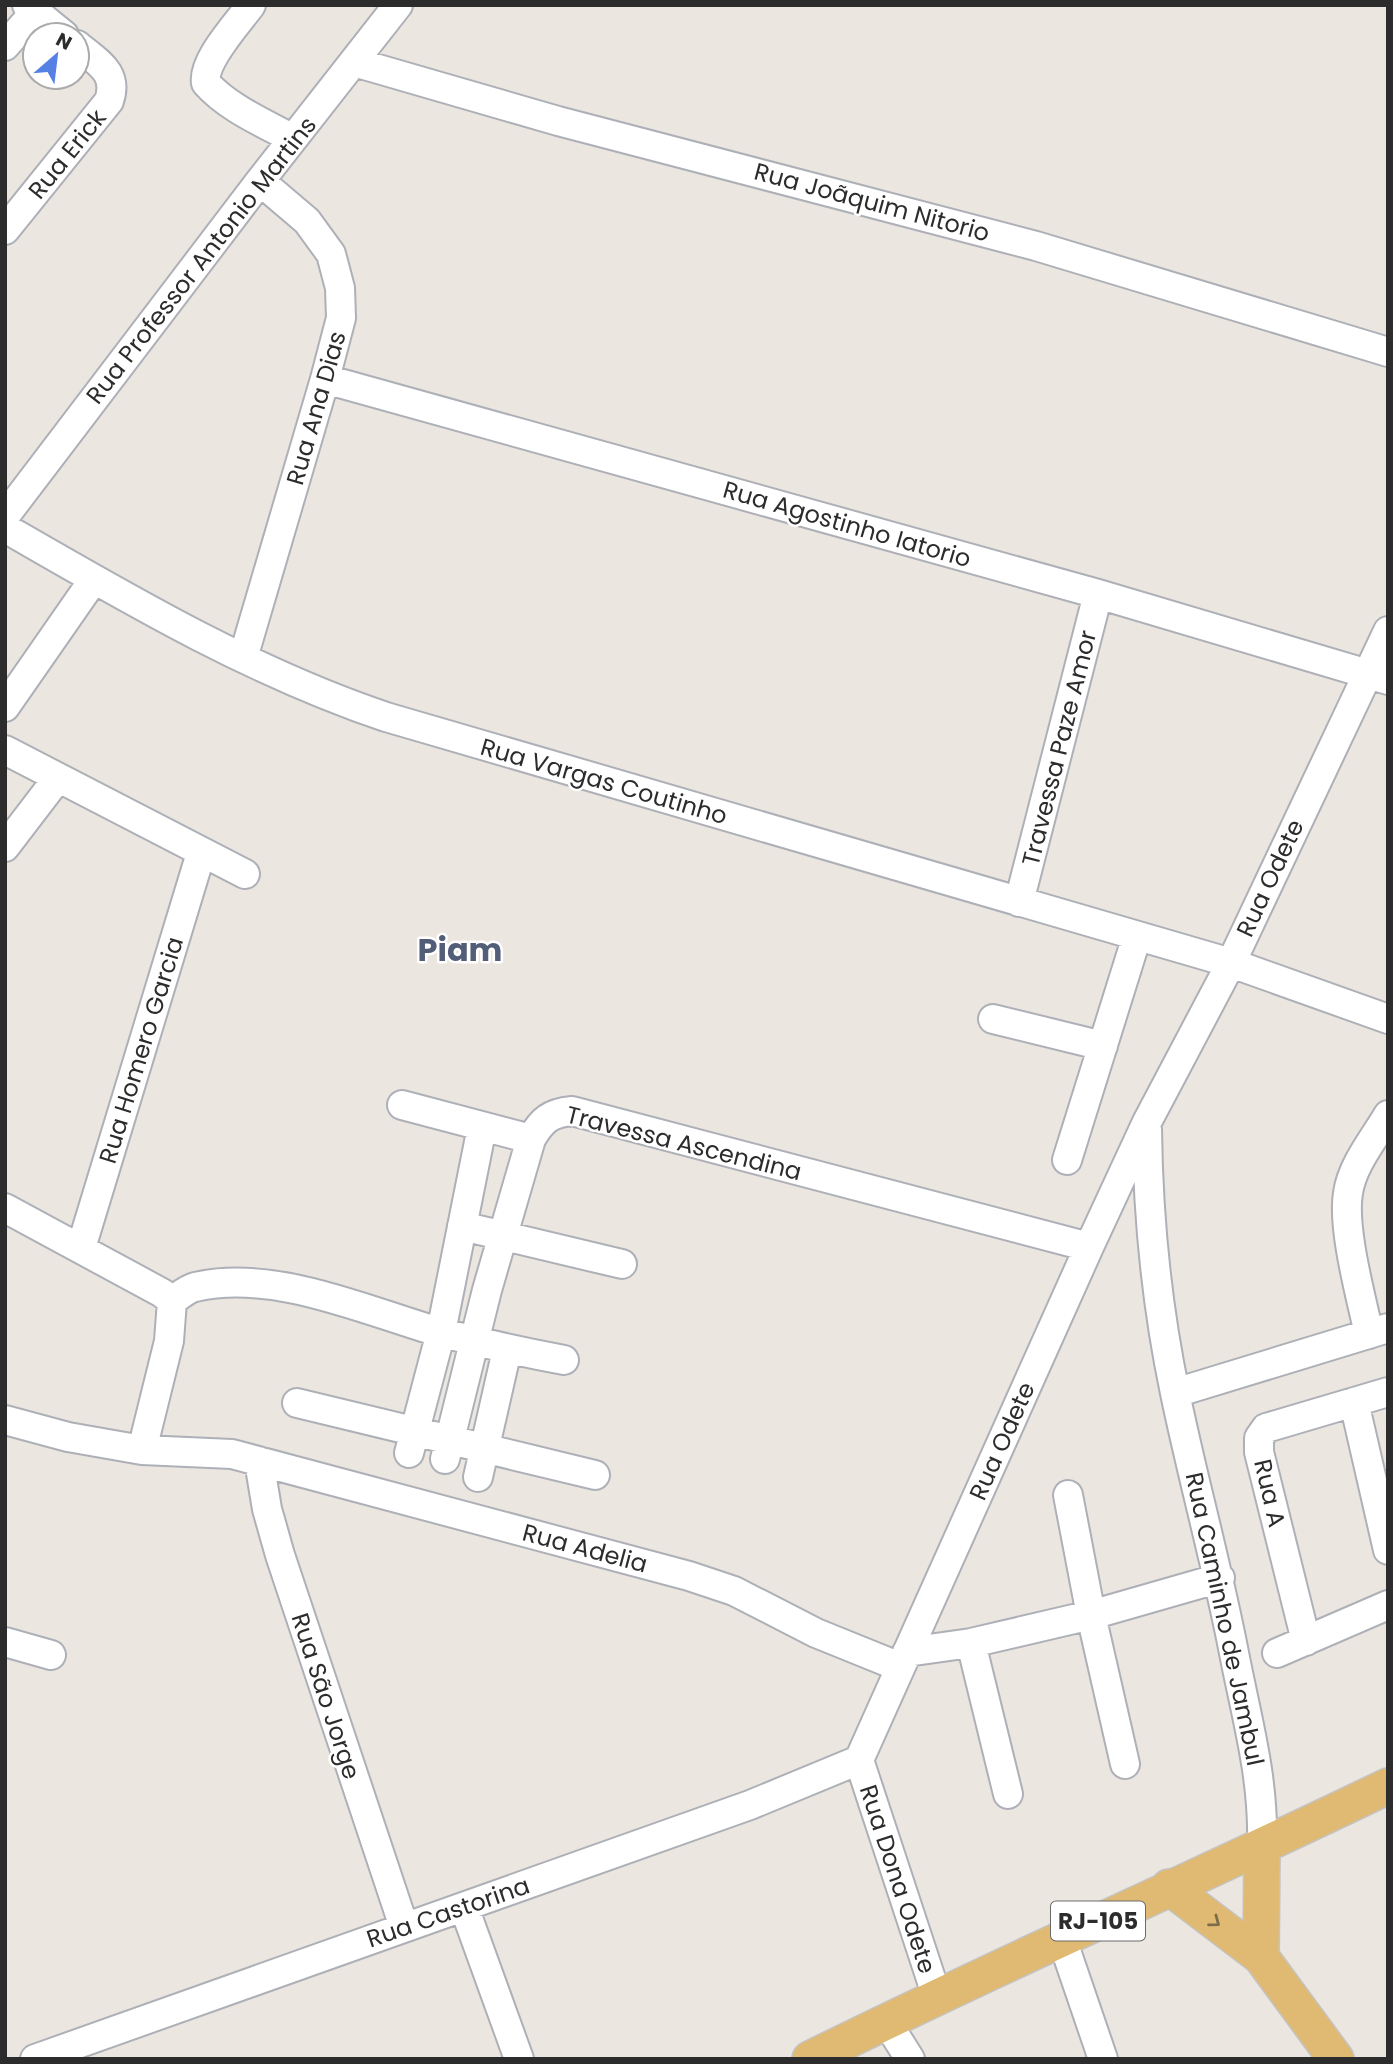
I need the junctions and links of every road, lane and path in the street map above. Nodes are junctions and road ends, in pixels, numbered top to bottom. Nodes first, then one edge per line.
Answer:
1 (251, 5) edge
2 (398, 5) edge
3 (31, 9) edge
4 (46, 21) edge
5 (5, 46) edge
6 (91, 58) edge
7 (354, 62) junction
8 (293, 139) junction
9 (260, 181) junction
10 (5, 230) edge
11 (1388, 352) edge
12 (325, 379) junction
13 (5, 516) edge
14 (5, 528) edge
15 (94, 579) junction
16 (1098, 594) junction
17 (1388, 631) edge
18 (243, 658) junction
19 (1377, 676) edge
20 (5, 708) edge
21 (5, 750) edge
22 (57, 779) junction
23 (5, 847) edge
24 (201, 853) junction
25 (245, 874) dead end
26 (1019, 902) junction
27 (1137, 936) junction
28 (1231, 963) junction
29 (993, 1019) dead end
30 (1388, 1019) edge
31 (1102, 1046) junction
32 (402, 1105) dead end
33 (1388, 1115) edge
34 (1147, 1122) junction
35 (482, 1127) junction
36 (531, 1139) junction
37 (1067, 1160) dead end
38 (5, 1208) edge
39 (462, 1226) junction
40 (504, 1235) junction
41 (1089, 1247) junction
42 (80, 1248) junction
43 (622, 1264) dead end
44 (167, 1297) junction
45 (1378, 1331) edge
46 (441, 1332) junction
47 (475, 1340) junction
48 (507, 1350) junction
49 (564, 1360) dead end
50 (1388, 1392) edge
51 (1175, 1393) junction
52 (1354, 1402) junction
53 (298, 1403) dead end
54 (5, 1420) edge
55 (412, 1442) junction
56 (483, 1448) junction
57 (142, 1450) junction
58 (447, 1450) junction
59 (259, 1461) junction
60 (595, 1475) dead end
61 (478, 1477) dead end
62 (1068, 1495) dead end
63 (1388, 1550) edge
64 (1220, 1578) junction
65 (1388, 1605) edge
66 (1091, 1615) junction
67 (1306, 1641) junction
68 (5, 1642) edge
69 (971, 1643) junction
70 (1277, 1653) dead end
71 (51, 1655) dead end
72 (903, 1659) junction
73 (859, 1760) junction
74 (1125, 1764) dead end
75 (1388, 1786) edge
76 (1008, 1794) dead end
77 (1262, 1846) junction
78 (1169, 1888) junction
79 (464, 1908) junction
80 (404, 1927) junction
81 (1062, 1939) junction
82 (1261, 1957) junction
83 (937, 1997) junction
84 (886, 2021) junction
85 (35, 2059) edge
86 (519, 2059) edge
87 (810, 2059) edge
88 (909, 2059) edge
89 (1103, 2059) edge
90 (1336, 2059) edge

1 - 8 street
2 - 7 street, Rua Professor Antonio Martins
3 - 4 street
3 - 5 street
6 - 10 street, Rua Erick
7 - 8 street, Rua Professor Antonio Martins
7 - 11 street, Rua Joãquim Nitorio
8 - 9 street, Rua Professor Antonio Martins
9 - 12 street, Rua Ana Dias
9 - 13 street, Rua Professor Antonio Martins
12 - 16 street, Rua Agostinho Iatorio
12 - 18 street, Rua Ana Dias
14 - 15 street, Rua Vargas Coutinho
15 - 18 street, Rua Vargas Coutinho
15 - 20 street
16 - 19 street, Rua Agostinho Iatorio
16 - 26 street, Travessa Paze Amor
17 - 19 street, Rua Odete
18 - 26 street, Rua Vargas Coutinho
19 - 28 street, Rua Odete
21 - 22 street
22 - 23 street
22 - 24 street
24 - 25 street
24 - 42 street, Rua Homero Garcia
26 - 27 street, Rua Vargas Coutinho
27 - 28 street, Rua Vargas Coutinho
27 - 31 street
28 - 30 street
28 - 34 street, Rua Odete
29 - 31 street
31 - 37 street
32 - 35 street
33 - 45 street
34 - 41 street, Rua Odete
34 - 51 street, Rua Odete
35 - 36 street
35 - 39 street
36 - 40 street, Travessa Ascendina
36 - 41 street, Travessa Ascendina
38 - 42 street
39 - 40 street
39 - 46 street
40 - 43 street
40 - 47 street, Travessa Ascendina
41 - 72 street, Rua Odete
42 - 44 street
44 - 46 street
44 - 57 street
45 - 51 street
46 - 47 street
46 - 55 street
47 - 48 street
47 - 58 street, Travessa Ascendina
48 - 49 street
48 - 56 street
50 - 52 street, Rua A
51 - 64 street, Rua Caminho de Jambul
52 - 63 street
52 - 67 street, Rua A
53 - 55 street
54 - 57 street, Rua Adelia
55 - 58 street
56 - 58 street
56 - 60 street
56 - 61 street
57 - 59 street, Rua Adelia
59 - 72 street, Rua Adelia
59 - 80 street, Rua São Jorge
62 - 66 street
64 - 66 street
64 - 77 street, Rua Caminho de Jambul
65 - 67 street
66 - 69 street
66 - 74 street
67 - 70 street
68 - 71 street
69 - 72 street
69 - 76 street
72 - 73 street, Rua Odete
73 - 79 street, Rua Castorina
73 - 83 street, Rua Dona Odete
75 - 77 main road, RJ-105
77 - 78 main road, RJ-105
77 - 82 main road
78 - 81 main road, RJ-105
78 -> 82 main road
79 - 80 street, Rua Castorina
79 - 86 street
80 - 85 street, Rua Castorina
81 - 83 main road, RJ-105
81 - 89 street
82 - 90 main road
83 - 84 main road, RJ-105
84 - 87 main road, RJ-105
84 - 88 street

